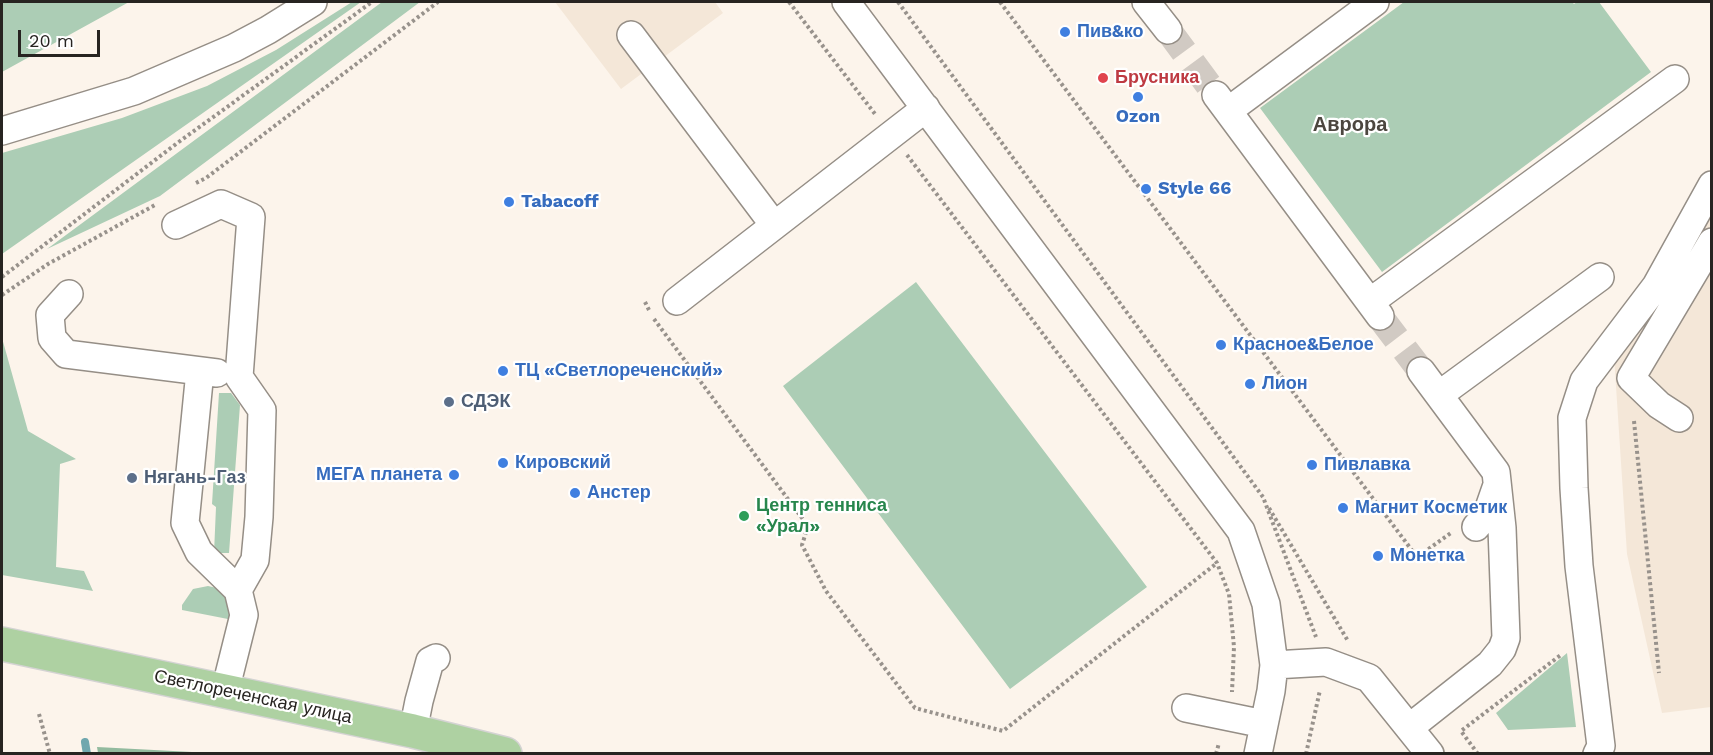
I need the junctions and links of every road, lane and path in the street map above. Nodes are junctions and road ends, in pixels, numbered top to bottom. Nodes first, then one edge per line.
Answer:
1 (313, 2) edge
2 (372, 2) edge
3 (438, 2) edge
4 (789, 2) edge
5 (846, 2) edge
6 (1000, 2) edge
7 (1146, 2) edge
8 (1375, 2) edge
9 (1168, 30) tunnel mouth
10 (631, 35) dead end
11 (1675, 79) dead end
12 (926, 108) junction
13 (2, 131) edge
14 (891, 135) junction
15 (1139, 172) dead end
16 (1133, 177) junction
17 (1712, 185) edge
18 (186, 188) dead end
19 (156, 205) dead end
20 (176, 225) dead end
21 (774, 225) junction
22 (1712, 242) edge
23 (2, 277) edge
24 (1600, 277) dead end
25 (69, 294) dead end
26 (2, 295) edge
27 (677, 301) dead end
28 (645, 302) dead end
29 (200, 371) junction
30 (1421, 371) tunnel mouth
31 (239, 377) junction
32 (1631, 378) junction
33 (1439, 395) junction
34 (1678, 418) dead end
35 (1496, 472) junction
36 (1263, 497) dead end
37 (1465, 529) joint
38 (1217, 563) junction
39 (238, 590) junction
40 (1587, 636) junction
41 (2, 644) edge
42 (436, 658) dead end
43 (1274, 664) junction
44 (1659, 673) dead end
45 (1369, 678) junction
46 (225, 691) junction
47 (1186, 708) dead end
48 (39, 714) dead end
49 (1226, 716) junction
50 (1264, 724) junction
51 (1409, 728) junction
52 (413, 731) junction
53 (50, 753) edge
54 (500, 753) edge
55 (1216, 753) edge
56 (1258, 753) edge
57 (1430, 753) edge
58 (1478, 753) edge
59 (1597, 753) edge

1 - 13 street
2 - 23 path
3 - 18 path
4 - 14 path
5 - 12 street
6 - 16 path
7 - 9 street
8 - 11 street
10 - 21 street
12 - 14 street
12 - 43 street
14 - 21 street
14 - 38 path
15 - 16 path
16 - 37 path
17 - 40 street
19 - 26 path
20 - 31 street
21 - 27 street
22 - 32 street
24 - 33 street
25 - 29 street
28 - 38 path
29 - 31 street
29 - 39 street
30 - 33 street
31 - 39 street
32 - 34 street
32 - 44 path
33 - 35 street
35 - 37 street
35 - 51 street
36 - 45 path
38 - 49 path
39 - 46 street
40 - 58 path
40 - 59 street
41 - 46 main road, Светлореченская улица
42 - 52 street
43 - 45 street
43 - 50 street
45 - 51 street
46 - 52 main road, Светлореченская улица
47 - 49 street
48 - 53 path
49 - 50 street
49 - 55 path
50 - 56 street
51 - 57 street
52 - 54 main road, Светлореченская улица

